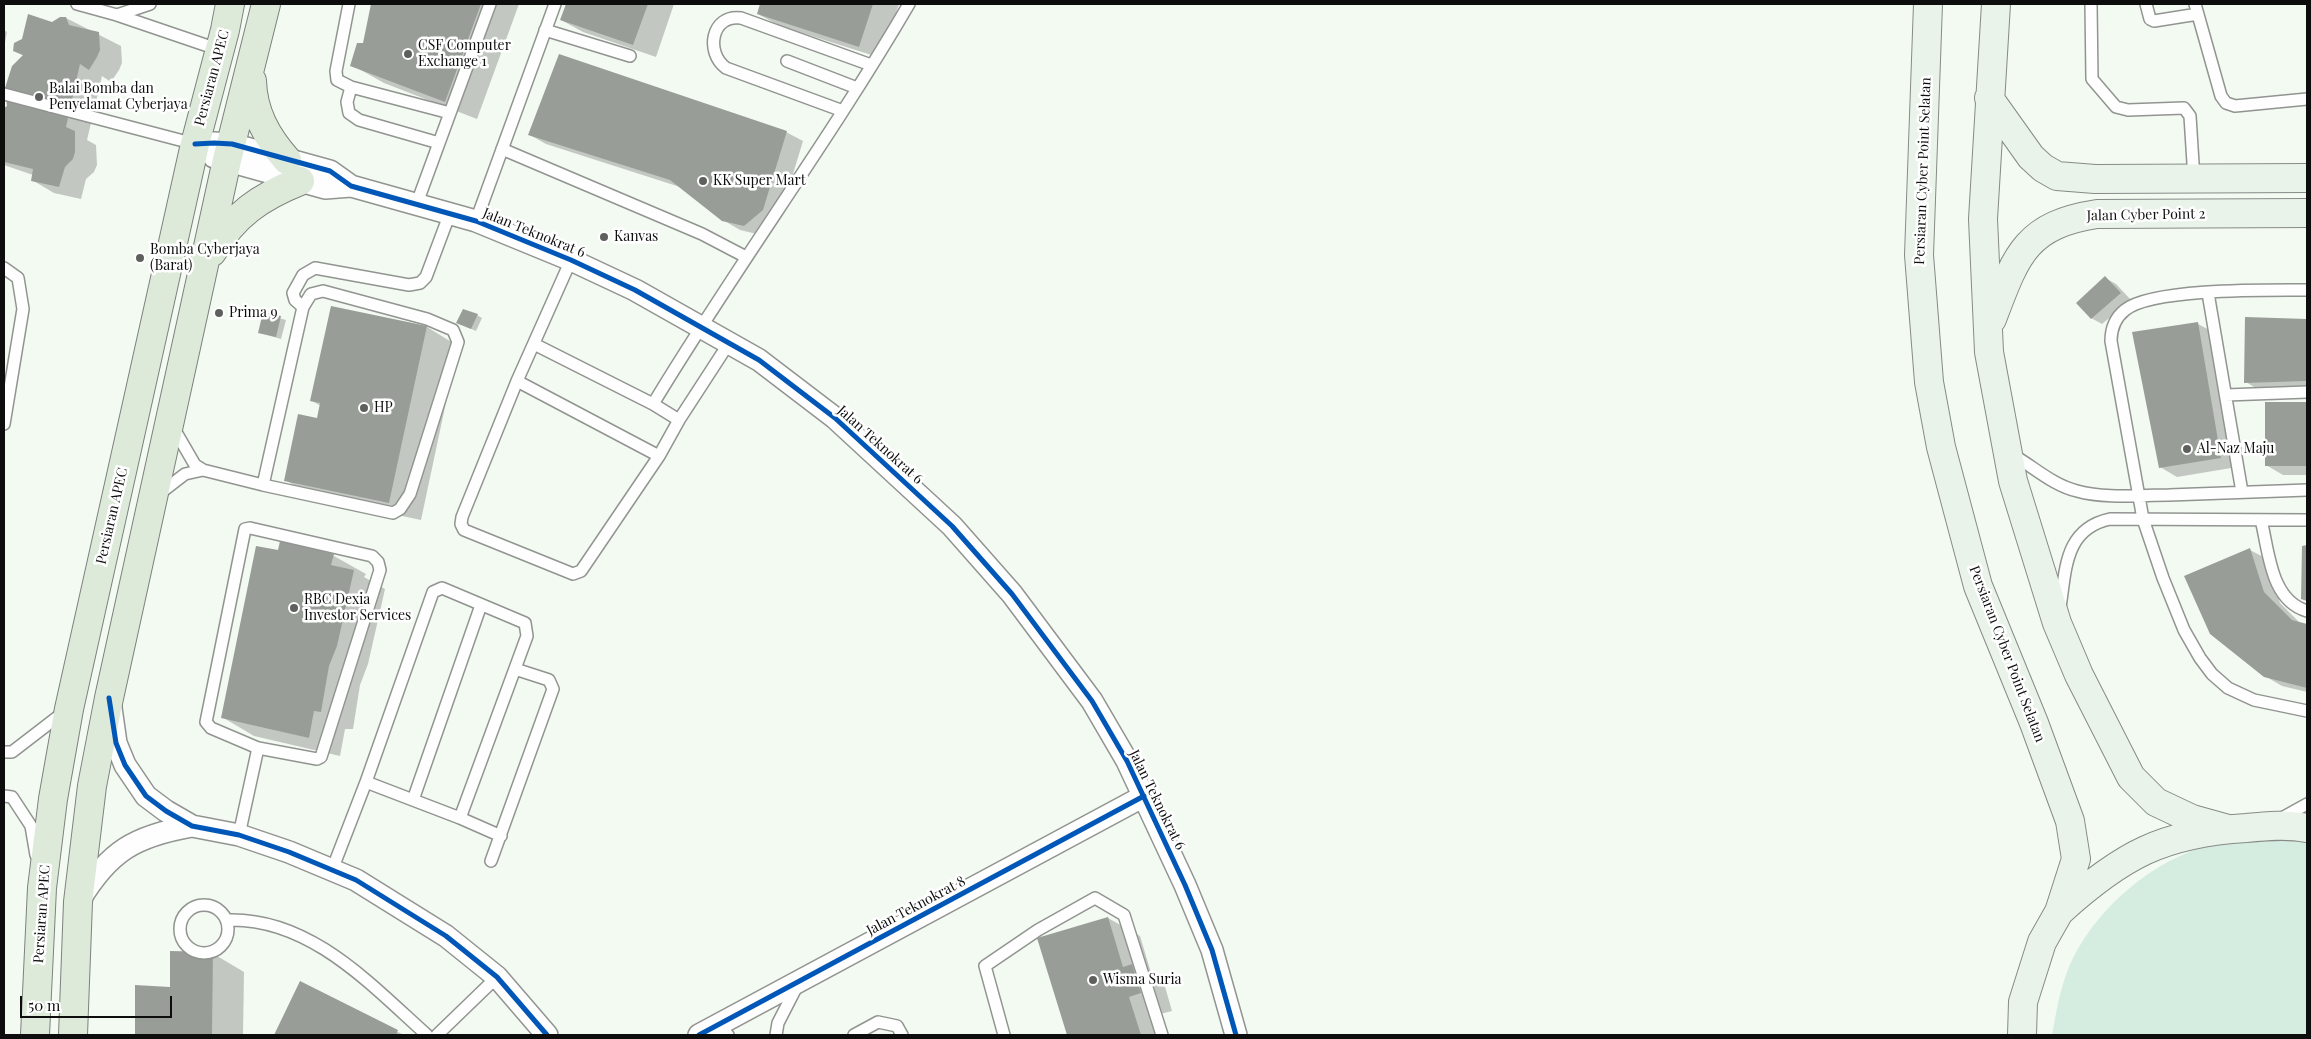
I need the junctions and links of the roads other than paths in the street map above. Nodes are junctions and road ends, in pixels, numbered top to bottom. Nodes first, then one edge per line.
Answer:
1 (77, 4) edge
2 (150, 4) edge
3 (230, 4) edge
4 (266, 4) edge
5 (349, 4) edge
6 (490, 4) edge
7 (555, 4) edge
8 (909, 4) edge
9 (1928, 4) edge
10 (1996, 4) edge
11 (2091, 4) edge
12 (2146, 4) edge
13 (103, 7) edge
14 (2197, 9) edge
15 (117, 15) junction
16 (545, 30) junction
17 (220, 50) junction
18 (630, 56) dead end
19 (787, 61) dead end
20 (251, 62) junction
21 (871, 65) junction
22 (351, 87) junction
23 (857, 88) junction
24 (4, 94) edge
25 (1989, 98) junction
26 (2307, 99) edge
27 (843, 111) junction
28 (450, 113) junction
29 (439, 143) junction
30 (195, 144) junction
31 (502, 149) junction
32 (230, 152) junction
33 (293, 170) junction
34 (2307, 178) edge
35 (2194, 179) junction
36 (417, 203) junction
37 (450, 213) junction
38 (2307, 213) edge
39 (476, 221) junction
40 (746, 257) junction
41 (571, 260) junction
42 (204, 265) junction
43 (4, 268) edge
44 (2307, 290) edge
45 (2208, 293) junction
46 (303, 307) junction
47 (700, 326) junction
48 (1987, 330) junction
49 (729, 343) junction
50 (534, 344) junction
51 (517, 381) junction
52 (2307, 392) edge
53 (2226, 395) junction
54 (653, 404) junction
55 (679, 420) junction
56 (170, 421) junction
57 (4, 424) edge
58 (2007, 452) junction
59 (659, 456) junction
60 (203, 470) junction
61 (263, 484) junction
62 (2307, 490) edge
63 (2242, 492) junction
64 (2138, 495) junction
65 (153, 499) junction
66 (2143, 520) junction
67 (2261, 520) junction
68 (2307, 520) edge
69 (481, 605) junction
70 (2307, 611) edge
71 (2057, 623) junction
72 (515, 669) junction
73 (109, 698) junction
74 (69, 709) junction
75 (2307, 711) edge
76 (258, 748) junction
77 (4, 752) edge
78 (366, 782) junction
79 (4, 796) edge
80 (1144, 796) junction
81 (413, 800) junction
82 (2307, 804) edge
83 (460, 818) junction
84 (192, 826) junction
85 (2265, 826) junction
86 (2307, 828) edge
87 (2228, 829) junction
88 (239, 836) junction
89 (501, 836) junction
90 (492, 861) dead end
91 (332, 870) junction
92 (42, 888) junction
93 (78, 902) junction
94 (2059, 912) junction
95 (227, 920) junction
96 (497, 977) junction
97 (799, 982) junction
98 (703, 1033) edge
99 (35, 1035) edge
100 (73, 1035) edge
101 (427, 1035) edge
102 (437, 1035) edge
103 (547, 1035) edge
104 (728, 1035) edge
105 (776, 1035) edge
106 (854, 1035) edge
107 (902, 1035) edge
108 (1004, 1035) edge
109 (1162, 1035) edge
110 (1236, 1035) edge
111 (2022, 1035) edge

1 - 13 lane
2 - 15 lane
3 - 17 main road, Persiaran APEC
4 - 20 main road
5 - 22 lane
6 - 28 lane
7 - 16 lane
8 - 21 lane
9 - 94 main road, Persiaran Cyber Point Selatan
10 - 25 main road
11 - 35 lane
12 - 14 lane
13 - 15 lane
14 - 26 lane
15 - 17 lane
16 - 18 lane
16 - 31 lane
17 - 30 main road, Persiaran APEC
19 - 23 lane
20 - 32 main road
20 - 33 main road
21 - 23 lane
21 - 27 lane
22 - 28 lane
22 - 29 lane
23 - 27 lane
24 - 30 lane
25 - 35 main road
25 - 48 main road
27 - 40 lane
28 - 29 lane
29 - 36 lane
30 - 32 street, Jalan Teknokrat 6
30 - 74 main road, Persiaran APEC
31 - 39 lane
31 - 40 lane
32 - 33 street, Jalan Teknokrat 6
32 - 42 main road
33 - 36 street, Jalan Teknokrat 6
33 - 42 main road
34 - 35 main road
36 - 37 street, Jalan Teknokrat 6
37 - 39 street, Jalan Teknokrat 6
37 - 46 lane
38 - 48 main road, Jalan Cyber Point 2
39 - 41 street, Jalan Teknokrat 6
40 - 47 lane
41 - 47 street, Jalan Teknokrat 6
41 - 50 lane
42 - 56 main road
43 - 57 lane
44 - 45 lane
45 - 53 lane
45 - 64 lane
46 - 61 lane
46 - 61 lane
47 - 49 street, Jalan Teknokrat 6
47 - 54 lane
48 - 58 main road
49 - 55 lane
49 - 80 street, Jalan Teknokrat 6
50 - 51 lane
50 - 54 lane
51 - 59 lane
51 - 59 lane
52 - 53 lane
53 - 63 lane
54 - 55 lane
55 - 59 lane
56 - 60 lane
56 - 65 main road
58 - 64 lane
58 - 71 main road
60 - 61 lane
60 - 65 lane
62 - 63 lane
63 - 64 lane
64 - 66 lane
65 - 73 main road
66 - 67 lane
66 - 71 lane
66 - 75 lane
67 - 68 lane
67 - 70 lane
69 - 72 lane
69 - 78 lane
69 - 81 lane
71 - 87 main road
72 - 83 lane
72 - 89 lane
73 - 84 street
73 - 93 main road
74 - 77 lane
74 - 92 main road, Persiaran APEC
76 - 76 lane
76 - 88 lane
78 - 81 lane
78 - 91 lane
79 - 92 lane
80 - 97 street, Jalan Teknokrat 8
80 - 110 street, Jalan Teknokrat 6
81 - 83 lane
82 - 85 lane
83 - 89 lane
84 - 88 street
84 - 93 street
85 - 86 main road
85 - 87 main road
87 - 94 main road
88 - 91 street
89 - 90 lane
91 - 96 street
92 - 99 main road, Persiaran APEC
93 - 100 main road
94 - 111 main road
95 - 95 lane
95 - 101 lane
96 - 102 lane
96 - 103 street
97 - 98 street, Jalan Teknokrat 8
97 - 105 lane
98 - 104 lane
106 - 107 lane
108 - 109 lane

